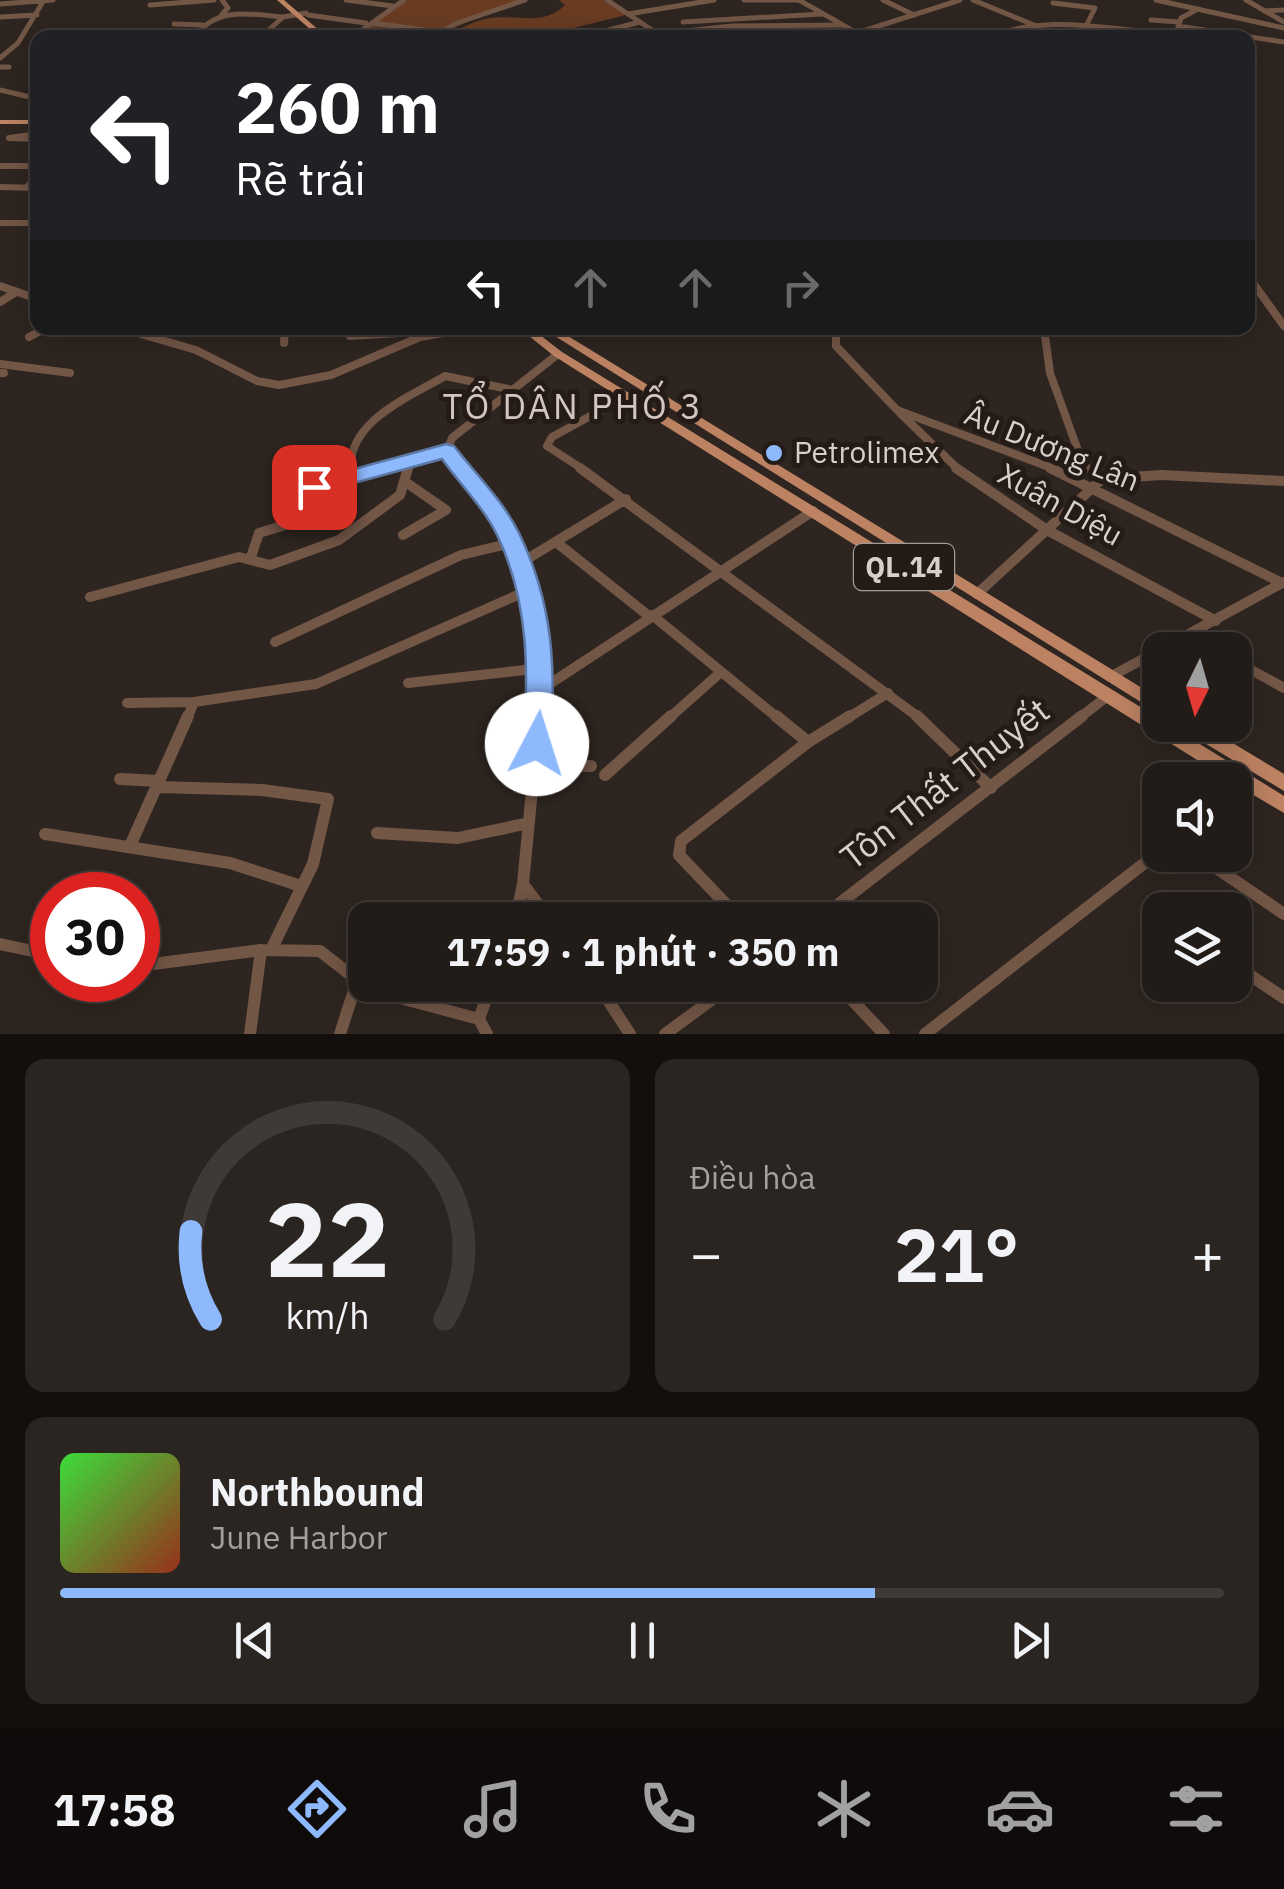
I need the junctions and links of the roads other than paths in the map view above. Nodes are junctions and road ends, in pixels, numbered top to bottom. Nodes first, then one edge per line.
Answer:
1 (44, 0) edge
2 (52, 0) edge
3 (214, 0) edge
4 (232, 0) edge
5 (280, 0) edge
6 (291, 0) edge
7 (346, 0) edge
8 (406, 0) edge
9 (526, 0) edge
10 (606, 0) edge
11 (670, 0) edge
12 (714, 0) edge
13 (744, 0) edge
14 (799, 0) edge
15 (883, 0) edge
16 (960, 0) edge
17 (973, 0) edge
18 (1156, 0) edge
19 (1246, 0) edge
20 (223, 2) edge
21 (373, 2) edge
22 (1053, 3) dead end
23 (0, 4) edge
24 (150, 5) dead end
25 (392, 6) junction
26 (1198, 9) junction
27 (1264, 10) junction
28 (1284, 10) edge
29 (204, 11) dead end
30 (624, 12) junction
31 (37, 14) junction
32 (222, 14) junction
33 (303, 14) junction
34 (822, 14) junction
35 (914, 15) junction
36 (0, 17) edge
37 (283, 17) junction
38 (1149, 17) dead end
39 (214, 18) junction
40 (640, 22) junction
41 (683, 22) dead end
42 (369, 23) junction
43 (1179, 23) junction
44 (841, 24) junction
45 (1284, 24) edge
46 (171, 26) dead end
47 (1036, 26) junction
48 (1086, 26) junction
49 (200, 28) joint
50 (269, 30) edge
51 (318, 30) edge
52 (325, 30) edge
53 (362, 30) edge
54 (424, 30) edge
55 (445, 30) edge
56 (609, 30) edge
57 (652, 30) edge
58 (704, 30) edge
59 (851, 30) edge
60 (870, 30) edge
61 (1007, 30) edge
62 (1129, 30) edge
63 (1179, 30) edge
64 (1218, 30) edge
65 (1255, 37) edge
66 (1284, 42) edge
67 (0, 58) edge
68 (0, 67) edge
69 (8, 67) dead end
70 (0, 90) edge
71 (30, 97) edge
72 (0, 120) edge
73 (30, 120) edge
74 (0, 166) edge
75 (30, 166) edge
76 (30, 183) edge
77 (0, 188) edge
78 (26, 188) junction
79 (30, 188) edge
80 (0, 223) edge
81 (30, 223) edge
82 (0, 286) edge
83 (1255, 286) edge
84 (16, 292) junction
85 (30, 296) edge
86 (0, 302) edge
87 (1284, 326) edge
88 (33, 335) edge
89 (144, 335) edge
90 (284, 335) edge
91 (372, 335) edge
92 (431, 335) edge
93 (534, 335) edge
94 (559, 335) edge
95 (836, 335) edge
96 (1045, 335) edge
97 (350, 336) dead end
98 (29, 337) dead end
99 (284, 342) dead end
100 (558, 354) junction
101 (1, 370) edge
102 (70, 373) dead end
103 (513, 390) junction
104 (626, 396) junction
105 (897, 410) junction
106 (446, 451) junction
107 (409, 462) junction
108 (766, 465) junction
109 (751, 473) junction
110 (351, 476) junction
111 (1075, 476) junction
112 (1284, 481) edge
113 (406, 484) junction
114 (1095, 486) junction
115 (626, 499) junction
116 (813, 512) junction
117 (1049, 528) junction
118 (404, 535) dead end
119 (556, 542) junction
120 (512, 543) junction
121 (251, 557) junction
122 (519, 564) junction
123 (719, 570) junction
124 (1283, 582) edge
125 (529, 590) junction
126 (977, 594) junction
127 (90, 596) dead end
128 (651, 616) junction
129 (1216, 621) junction
130 (1194, 632) edge
131 (275, 642) dead end
132 (1142, 660) edge
133 (543, 668) junction
134 (1252, 670) edge
135 (721, 672) junction
136 (1110, 677) junction
137 (408, 683) dead end
138 (1284, 688) edge
139 (542, 689) junction
140 (888, 694) junction
141 (1109, 695) junction
142 (1142, 696) edge
143 (194, 702) junction
144 (127, 704) dead end
145 (808, 742) junction
146 (1217, 742) edge
147 (535, 765) junction
148 (591, 766) dead end
149 (605, 775) dead end
150 (120, 780) dead end
151 (1284, 783) edge
152 (158, 784) junction
153 (990, 788) junction
154 (1284, 805) edge
155 (529, 823) junction
156 (377, 832) dead end
157 (45, 834) dead end
158 (130, 846) junction
159 (1142, 865) edge
160 (1221, 872) edge
161 (523, 884) junction
162 (302, 886) junction
163 (518, 902) edge
164 (536, 902) edge
165 (724, 902) edge
166 (841, 902) edge
167 (1284, 914) edge
168 (1, 946) edge
169 (266, 950) junction
170 (30, 951) edge
171 (160, 963) edge
172 (348, 974) edge
173 (1252, 976) edge
174 (1284, 998) edge
175 (350, 1002) edge
176 (414, 1002) edge
177 (485, 1002) edge
178 (609, 1002) edge
179 (709, 1002) edge
180 (854, 1002) edge
181 (479, 1019) junction
182 (250, 1034) edge
183 (340, 1034) edge
184 (486, 1034) edge
185 (630, 1034) edge
186 (665, 1034) edge
187 (884, 1034) edge
188 (925, 1034) edge

1 - 2 street
1 - 23 street
1 - 31 street
3 - 24 street
4 - 20 street
5 - 33 main road
6 - 33 main road
7 - 21 street
8 - 25 street
8 - 42 street
9 - 55 street
10 - 30 street
11 - 30 street
12 - 30 street
13 - 14 street
14 - 34 street
15 - 35 street
16 - 35 street
17 - 47 street
18 - 26 street
19 - 27 street
20 - 32 street
21 - 25 street
22 - 48 street
25 - 42 street
26 - 43 street
26 - 45 street
27 - 28 street
27 - 45 street
29 - 39 street
30 - 40 street
31 - 36 street
31 - 67 street
32 - 37 street
32 - 39 street
33 - 37 street
33 - 42 street
33 - 51 main road
33 - 52 main road
34 - 41 street
34 - 44 street
35 - 60 street
37 - 50 street
38 - 43 street
39 - 49 street
40 - 56 street
40 - 57 street
42 - 53 street
42 - 54 street
43 - 63 street
43 - 64 street
44 - 58 street
44 - 59 street
46 - 49 street
47 - 48 street
47 - 61 street
48 - 62 street
65 - 66 street
68 - 69 street
70 - 71 street
72 - 73 main road
74 - 75 street
76 - 78 street
77 - 78 street
78 - 79 street
80 - 81 street
82 - 84 street
83 - 87 street
84 - 85 street
84 - 86 street
88 - 98 street
89 - 92 street
90 - 99 street
91 - 97 street
93 - 100 main road, QL.14
94 - 108 main road, QL.14
95 - 105 street, Âu Dương Lân
96 - 111 street
100 - 103 street
100 - 104 main road, QL.14
101 - 102 street
103 - 106 street
103 - 110 street
104 - 109 main road, QL.14
104 - 115 street
105 - 111 street, Âu Dương Lân
105 - 117 street, Xuân Diệu
106 - 107 street
106 - 120 street
107 - 110 street
107 - 113 street
108 - 109 main road
108 - 126 main road, QL.14
109 - 116 main road, QL.14
110 - 121 street
111 - 114 street, Âu Dương Lân
112 - 114 street
113 - 118 street
113 - 121 street
114 - 117 street
114 - 124 street, Âu Dương Lân
115 - 119 street
115 - 123 street
116 - 123 street
116 - 141 main road, QL.14
117 - 126 street
117 - 129 street, Xuân Diệu
119 - 122 street
119 - 128 street
120 - 122 street
120 - 131 street
121 - 127 street
122 - 125 street
123 - 128 street
123 - 140 street
124 - 129 street
125 - 133 street
125 - 143 street
126 - 136 main road, QL.14
128 - 135 street
128 - 139 street
129 - 130 street
132 - 136 street
133 - 137 street
133 - 139 street
134 - 138 street
135 - 145 street
135 - 149 street
136 - 142 main road, QL.14
139 - 147 street
140 - 145 street
140 - 153 street
141 - 153 street, Tôn Thất Thuyết
141 - 154 main road, QL.14
143 - 144 street
143 - 152 street
145 - 165 street
146 - 151 main road
147 - 148 street
147 - 155 street
150 - 152 street
152 - 158 street
152 - 162 street
153 - 166 street, Tôn Thất Thuyết
155 - 156 street
155 - 161 street
157 - 158 street
158 - 162 street
159 - 188 street
160 - 167 street
161 - 163 street
161 - 164 street
162 - 169 street
168 - 170 street
169 - 171 street
169 - 172 street
169 - 182 street
173 - 174 street
175 - 183 street
176 - 181 street
177 - 181 street
178 - 185 street
179 - 186 street
180 - 187 street
181 - 184 street

